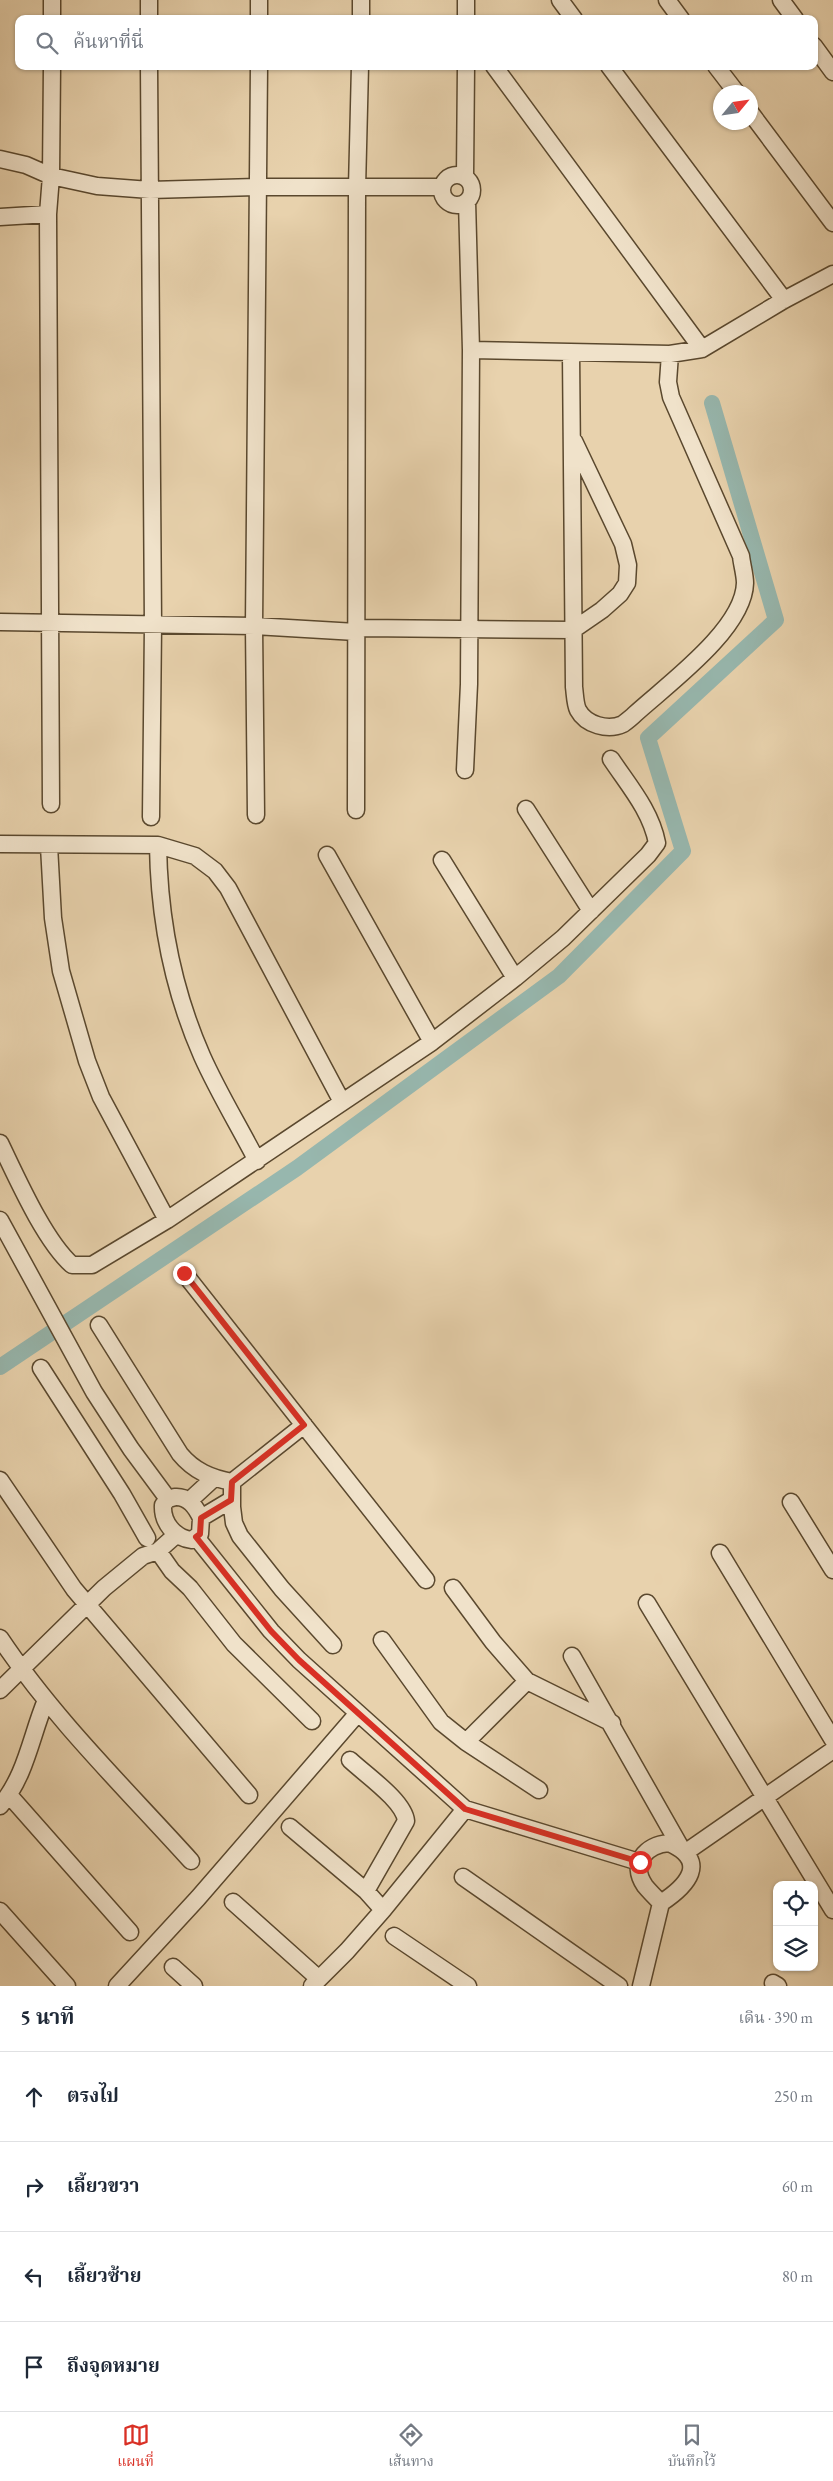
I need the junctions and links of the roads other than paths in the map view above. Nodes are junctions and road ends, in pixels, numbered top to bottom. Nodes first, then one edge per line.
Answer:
1 (52, 0) edge
2 (149, 0) edge
3 (259, 0) edge
4 (361, 0) edge
5 (466, 0) edge
6 (560, 0) edge
7 (667, 0) edge
8 (781, 0) edge
9 (52, 15) edge
10 (149, 15) edge
11 (259, 15) edge
12 (361, 15) edge
13 (466, 15) edge
14 (571, 15) edge
15 (678, 15) edge
16 (791, 15) edge
17 (818, 51) edge
18 (52, 70) edge
19 (149, 70) edge
20 (259, 70) edge
21 (360, 70) edge
22 (466, 70) edge
23 (497, 70) edge
24 (612, 70) edge
25 (719, 70) edge
26 (833, 72) edge
27 (731, 85) edge
28 (758, 123) edge
29 (0, 159) edge
30 (51, 176) junction
31 (465, 176) junction
32 (257, 187) junction
33 (442, 187) junction
34 (357, 188) junction
35 (150, 190) junction
36 (467, 202) junction
37 (48, 214) junction
38 (0, 216) edge
39 (833, 223) edge
40 (833, 274) edge
41 (784, 300) junction
42 (702, 349) junction
43 (471, 350) junction
44 (571, 353) junction
45 (670, 354) junction
46 (572, 436) junction
47 (0, 622) edge
48 (51, 622) junction
49 (153, 625) junction
50 (254, 626) junction
51 (469, 629) junction
52 (573, 630) junction
53 (356, 632) junction
54 (611, 759) dead end
55 (465, 770) dead end
56 (51, 804) dead end
57 (526, 809) dead end
58 (356, 810) dead end
59 (256, 814) dead end
60 (151, 817) dead end
61 (0, 844) edge
62 (158, 845) junction
63 (49, 846) junction
64 (328, 855) dead end
65 (442, 860) dead end
66 (591, 911) junction
67 (515, 978) junction
68 (432, 1042) junction
69 (342, 1102) junction
70 (0, 1143) edge
71 (257, 1161) junction
72 (0, 1220) edge
73 (167, 1220) junction
74 (184, 1273) dead end
75 (99, 1325) dead end
76 (41, 1368) dead end
77 (304, 1425) junction
78 (214, 1478) junction
79 (0, 1480) edge
80 (232, 1482) junction
81 (168, 1499) junction
82 (189, 1500) junction
83 (231, 1500) junction
84 (791, 1502) dead end
85 (201, 1518) junction
86 (172, 1528) junction
87 (196, 1537) junction
88 (147, 1538) junction
89 (150, 1553) junction
90 (720, 1553) dead end
91 (833, 1570) edge
92 (426, 1580) dead end
93 (453, 1588) dead end
94 (647, 1603) dead end
95 (87, 1604) junction
96 (0, 1638) edge
97 (382, 1640) dead end
98 (333, 1645) dead end
99 (572, 1656) dead end
100 (22, 1670) junction
101 (527, 1681) junction
102 (0, 1690) edge
103 (46, 1700) junction
104 (358, 1713) junction
105 (312, 1721) dead end
106 (612, 1723) junction
107 (833, 1740) edge
108 (466, 1742) junction
109 (833, 1750) edge
110 (350, 1760) dead end
111 (540, 1790) dead end
112 (249, 1794) dead end
113 (765, 1797) junction
114 (5, 1800) edge
115 (465, 1809) junction
116 (290, 1827) dead end
117 (683, 1850) junction
118 (191, 1861) dead end
119 (640, 1862) junction
120 (463, 1877) dead end
121 (366, 1891) junction
122 (233, 1902) dead end
123 (661, 1903) junction
124 (384, 1910) junction
125 (833, 1910) edge
126 (0, 1911) edge
127 (130, 1932) dead end
128 (394, 1936) dead end
129 (173, 1967) dead end
130 (315, 1982) edge
131 (67, 1986) edge
132 (117, 1986) edge
133 (194, 1986) edge
134 (468, 1986) edge
135 (620, 1986) edge
136 (641, 1986) edge

1 - 9 street
2 - 10 street
3 - 11 street
4 - 12 street
5 - 13 street
6 - 14 street
7 - 15 street
8 - 16 street
17 - 26 street
18 - 30 street
19 - 35 street
20 - 32 street
21 - 34 street
22 - 31 street
23 - 42 street
24 - 41 street
25 - 27 street
28 - 39 street
29 - 30 street
30 - 35 street
30 - 37 street
31 - 33 street
31 - 36 street
32 - 34 street
32 - 35 street
32 - 50 street
33 - 34 street
33 - 36 street
34 - 53 street
35 - 49 street
36 - 43 street
37 - 38 street
37 - 48 street
40 - 41 street
41 - 42 street
42 - 45 street
43 - 44 street
43 - 51 street
44 - 45 street
44 - 46 street
45 - 52 street
46 - 52 street
46 - 52 street
47 - 48 street
48 - 49 street
48 - 56 street
49 - 50 street
49 - 60 street
50 - 53 street
50 - 59 street
51 - 52 street
51 - 53 street
51 - 55 street
53 - 58 street
54 - 66 street
57 - 66 street
61 - 63 street
62 - 63 street
62 - 69 street
62 - 71 street
63 - 73 street
64 - 68 street
65 - 67 street
66 - 67 street
67 - 68 street
68 - 69 street
69 - 71 street
70 - 73 street
71 - 73 street
72 - 81 street
74 - 77 street
75 - 78 street
76 - 88 street
77 - 80 street
77 - 92 street
78 - 80 street
78 - 82 street
79 - 95 street
80 - 83 street
81 - 82 street
81 - 86 street
82 - 85 street
83 - 85 street
83 - 98 street
84 - 91 street
85 - 87 street
86 - 87 street
86 - 88 street
86 - 89 street
87 - 104 street
88 - 89 street
89 - 95 street
89 - 105 street
90 - 107 street
93 - 101 street
94 - 113 street
95 - 100 street
95 - 112 street
96 - 100 street
97 - 108 street
99 - 106 street
100 - 102 street
100 - 103 street
101 - 106 street
101 - 108 street
103 - 114 street
103 - 118 street
104 - 115 street
104 - 132 street
106 - 117 street
108 - 111 street
109 - 113 street
110 - 121 street
113 - 117 street
113 - 125 street
114 - 127 street
115 - 119 street
115 - 124 street
116 - 121 street
117 - 119 street
117 - 123 street
119 - 123 street
120 - 135 street
121 - 124 street
122 - 130 street
123 - 136 street
124 - 130 street
126 - 131 street
128 - 134 street
129 - 133 street

